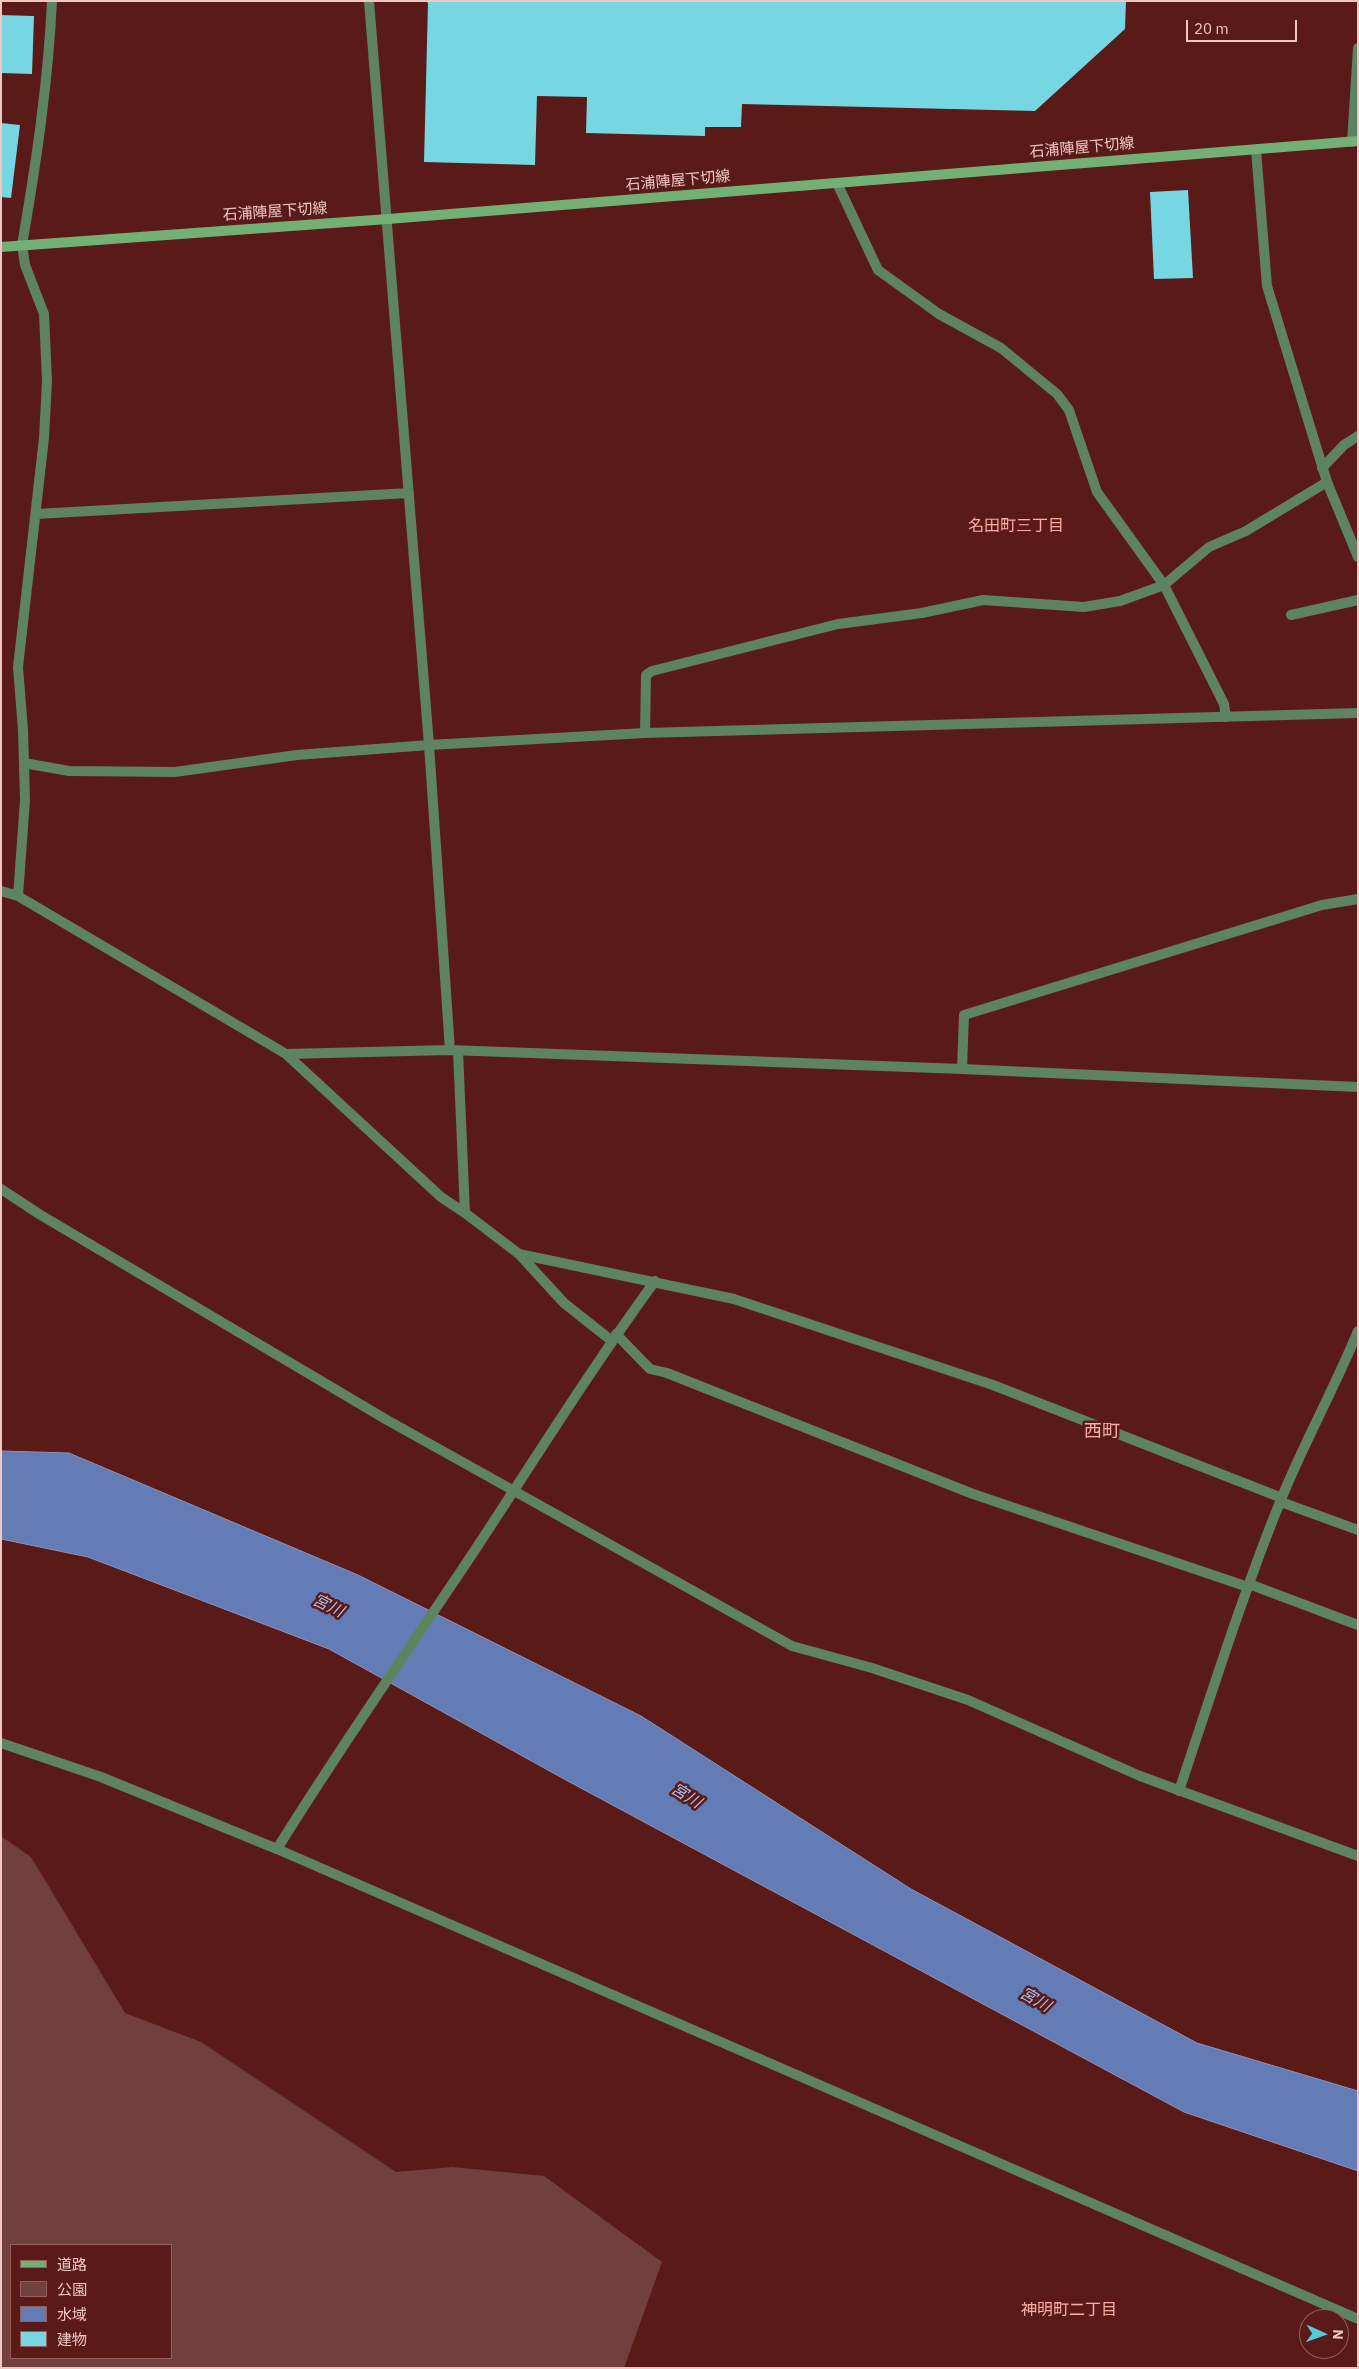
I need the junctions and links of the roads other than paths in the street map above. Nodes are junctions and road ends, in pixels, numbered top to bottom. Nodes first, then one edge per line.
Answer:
1 (52, 1) edge
2 (369, 1) edge
3 (1358, 48) edge
4 (1355, 141) edge
5 (1256, 150) junction
6 (836, 183) junction
7 (388, 219) junction
8 (22, 245) junction
9 (1, 247) edge
10 (1358, 436) edge
11 (1322, 468) junction
12 (1327, 482) junction
13 (409, 493) junction
14 (36, 514) junction
15 (1358, 557) edge
16 (1164, 585) junction
17 (1358, 600) edge
18 (1290, 615) dead end
19 (1358, 712) edge
20 (1226, 716) junction
21 (645, 733) junction
22 (429, 745) junction
23 (24, 763) junction
24 (1, 891) edge
25 (18, 896) junction
26 (1358, 899) edge
27 (454, 1050) junction
28 (286, 1054) junction
29 (962, 1069) junction
30 (1358, 1088) edge
31 (1, 1189) edge
32 (465, 1212) junction
33 (519, 1254) junction
34 (655, 1281) junction
35 (1358, 1331) edge
36 (614, 1337) junction
37 (514, 1490) junction
38 (1281, 1500) junction
39 (1358, 1530) edge
40 (1249, 1586) junction
41 (1358, 1625) edge
42 (1, 1743) edge
43 (1179, 1791) junction
44 (277, 1849) junction
45 (1358, 1856) edge
46 (1358, 2318) edge

1 - 8 street
2 - 7 street
3 - 4 street
4 - 5 main road, 石浦陣屋下切線
5 - 6 main road, 石浦陣屋下切線
5 - 11 street
6 - 7 main road, 石浦陣屋下切線
6 - 16 street
7 - 8 main road, 石浦陣屋下切線
7 - 13 street
8 - 9 main road, 石浦陣屋下切線
8 - 14 street
10 - 11 street
11 - 12 street
12 - 15 street
12 - 16 street
13 - 14 street
13 - 22 street
14 - 23 street
16 - 20 street
16 - 21 street
17 - 18 street
19 - 20 street
20 - 21 street
21 - 22 street
22 - 23 street
22 - 27 street
23 - 25 street
24 - 25 street
25 - 28 street
26 - 29 street
27 - 28 street
27 - 29 street
27 - 32 street
28 - 32 street
29 - 30 street
31 - 37 street
32 - 33 street
33 - 34 street
33 - 36 street
34 - 36 street
34 - 38 street
35 - 38 street
36 - 37 street
36 - 40 street
37 - 43 street
37 - 44 street
38 - 39 street
38 - 40 street
40 - 41 street
40 - 43 street
42 - 44 street
43 - 45 street
44 - 46 street

